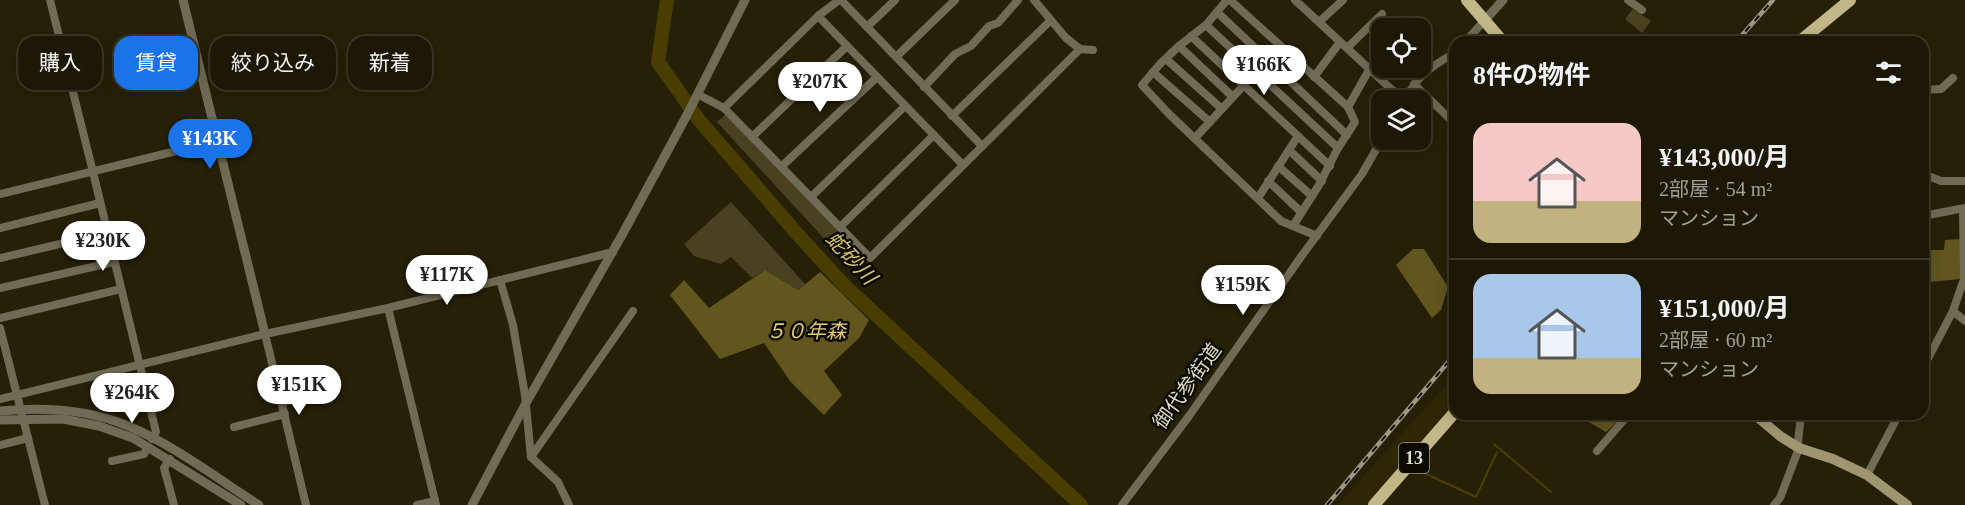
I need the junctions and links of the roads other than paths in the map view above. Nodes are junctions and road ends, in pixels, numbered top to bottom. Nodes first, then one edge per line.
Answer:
1 (50, 0) edge
2 (183, 0) edge
3 (745, 0) edge
4 (840, 0) edge
5 (896, 0) edge
6 (955, 0) edge
7 (1018, 0) edge
8 (1034, 0) edge
9 (1228, 0) edge
10 (1295, 0) edge
11 (1343, 0) edge
12 (1467, 0) edge
13 (1503, 0) edge
14 (1628, 0) edge
15 (1850, 0) edge
16 (1642, 10) dead end
17 (1216, 12) junction
18 (1382, 14) dead end
19 (818, 16) junction
20 (1485, 20) junction
21 (1050, 21) junction
22 (1319, 22) junction
23 (1206, 25) junction
24 (867, 27) junction
25 (1191, 36) junction
26 (1470, 36) edge
27 (1498, 36) edge
28 (1808, 36) edge
29 (1343, 45) junction
30 (847, 46) junction
31 (1179, 46) junction
32 (1080, 49) junction
33 (1093, 50) dead end
34 (1449, 56) edge
35 (896, 57) junction
36 (1166, 58) junction
37 (1369, 70) junction
38 (1153, 72) junction
39 (877, 77) junction
40 (1314, 77) junction
41 (1953, 78) dead end
42 (1414, 84) junction
43 (1244, 86) junction
44 (924, 87) junction
45 (1392, 90) edge
46 (1410, 90) edge
47 (1929, 90) edge
48 (697, 94) junction
49 (1233, 97) junction
50 (906, 106) junction
51 (1348, 106) junction
52 (724, 108) junction
53 (1222, 109) junction
54 (952, 116) junction
55 (1449, 118) edge
56 (1210, 122) junction
57 (934, 135) junction
58 (1347, 135) junction
59 (1298, 136) junction
60 (752, 137) junction
61 (1195, 138) junction
62 (217, 141) junction
63 (982, 146) junction
64 (1338, 148) junction
65 (1289, 150) junction
66 (1376, 150) edge
67 (963, 165) junction
68 (1278, 166) junction
69 (1330, 166) junction
70 (782, 167) junction
71 (93, 172) junction
72 (1929, 176) edge
73 (1322, 181) junction
74 (1268, 182) junction
75 (1965, 182) edge
76 (0, 194) edge
77 (1312, 196) junction
78 (811, 197) junction
79 (1258, 198) junction
80 (100, 203) junction
81 (1964, 209) edge
82 (1301, 212) junction
83 (1929, 215) edge
84 (1293, 226) junction
85 (840, 227) junction
86 (0, 228) edge
87 (108, 233) junction
88 (1317, 236) junction
89 (613, 252) junction
90 (0, 258) edge
91 (114, 262) junction
92 (500, 280) junction
93 (0, 288) edge
94 (121, 289) junction
95 (388, 308) junction
96 (633, 311) dead end
97 (1953, 311) junction
98 (0, 318) edge
99 (1965, 321) edge
100 (0, 328) edge
101 (265, 334) junction
102 (1929, 357) edge
103 (139, 366) junction
104 (17, 394) junction
105 (319, 394) dead end
106 (0, 399) edge
107 (282, 402) junction
108 (526, 404) junction
109 (0, 411) edge
110 (23, 414) junction
111 (285, 414) junction
112 (1449, 419) edge
113 (0, 420) edge
114 (1624, 420) edge
115 (1761, 420) edge
116 (1800, 420) edge
117 (1896, 420) edge
118 (234, 427) dead end
119 (28, 438) junction
120 (150, 443) junction
121 (0, 445) edge
122 (1799, 448) junction
123 (1597, 451) dead end
124 (531, 457) junction
125 (170, 459) junction
126 (112, 461) dead end
127 (1867, 475) junction
128 (435, 503) edge
129 (45, 505) edge
130 (174, 505) edge
131 (241, 505) edge
132 (259, 505) edge
133 (306, 505) edge
134 (417, 505) edge
135 (472, 505) edge
136 (569, 505) edge
137 (1122, 505) edge
138 (1374, 505) edge
139 (1774, 505) edge
140 (1907, 505) edge

1 - 71 street
2 - 62 street
3 - 48 street
4 - 19 street
4 - 24 street
5 - 24 street
6 - 35 street
7 - 44 street
8 - 21 street
9 - 17 street
9 - 40 street
10 - 22 street
11 - 22 street
12 - 20 main road
13 - 20 street
14 - 16 street
15 - 28 main road
17 - 23 street
17 - 58 street
18 - 29 street
19 - 30 street
19 - 52 street
20 - 26 street
20 - 27 main road
21 - 32 street
21 - 54 street
22 - 29 street
23 - 25 street
23 - 64 street
24 - 35 street
25 - 31 street
25 - 43 street
29 - 37 street
29 - 40 street
30 - 39 street
30 - 60 street
31 - 36 street
31 - 49 street
32 - 33 street
32 - 63 street
34 - 42 street
35 - 44 street
36 - 38 street
36 - 53 street
37 - 45 street
37 - 51 street
38 - 56 street
38 - 61 street
39 - 50 street
39 - 70 street
40 - 51 street
41 - 47 street
42 - 46 street
42 - 55 street
43 - 49 street
43 - 59 street
44 - 54 street
48 - 52 street
48 - 89 street
49 - 53 street
50 - 57 street
50 - 78 street
51 - 58 street
52 - 60 street
53 - 56 street
54 - 63 street
56 - 61 street
57 - 67 street
57 - 85 street
58 - 64 street
59 - 65 street
59 - 69 street
60 - 70 street
61 - 79 street
62 - 71 street
62 - 101 street
63 - 67 street
64 - 69 street
65 - 68 street
65 - 73 street
66 - 88 street, 御代参街道
67 - 85 street
68 - 74 street
68 - 77 street
69 - 73 street
70 - 78 street
71 - 76 street
71 - 80 street
72 - 75 street
73 - 77 street
74 - 79 street
74 - 82 street
77 - 82 street
78 - 85 street
79 - 84 street
80 - 86 street
80 - 87 street
81 - 83 street
81 - 97 street
82 - 84 street
84 - 88 street
87 - 90 street
87 - 91 street
88 - 137 street, 御代参街道
89 - 92 street
89 - 108 street
91 - 93 street
91 - 94 street
92 - 95 street
92 - 108 street
94 - 98 street
94 - 103 street
95 - 101 street
95 - 128 street
96 - 124 street
97 - 99 street
97 - 102 street
100 - 104 street
101 - 103 street
101 - 107 street
103 - 104 street
103 - 120 street
104 - 106 street
104 - 110 street
105 - 107 street
107 - 111 street
108 - 124 street
108 - 135 street
109 - 110 street
110 - 113 street
110 - 119 street
110 - 120 street
111 - 118 street
111 - 133 street
112 - 138 main road, 13
114 - 123 street
115 - 122 main road
116 - 122 street
117 - 127 street
119 - 121 street
119 - 129 street
120 - 125 street
120 - 126 street
120 - 132 street
122 - 127 main road
122 - 139 street
124 - 136 street
125 - 130 street
125 - 131 street
127 - 140 main road
128 - 134 street

